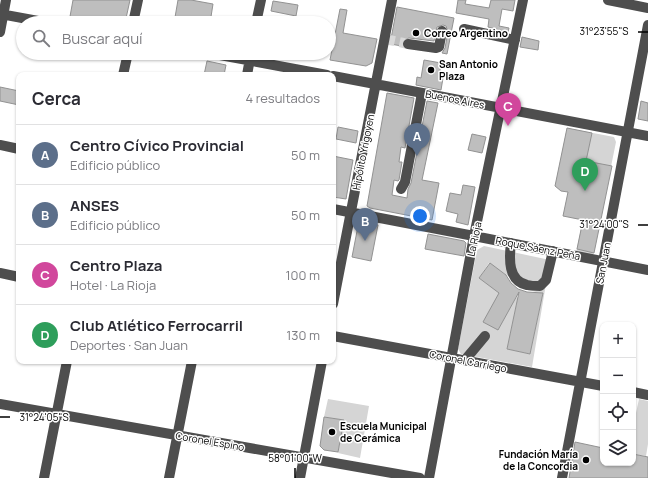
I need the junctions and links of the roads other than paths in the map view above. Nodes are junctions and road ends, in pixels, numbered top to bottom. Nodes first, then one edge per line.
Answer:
1 (6, 0) edge
2 (138, 0) edge
3 (261, 0) edge
4 (392, 0) edge
5 (524, 0) edge
6 (608, 0) edge
7 (648, 8) edge
8 (2, 14) edge
9 (135, 16) edge
10 (258, 16) edge
11 (16, 17) edge
12 (648, 25) edge
13 (464, 29) dead end
14 (442, 31) dead end
15 (0, 32) edge
16 (515, 40) junction
17 (408, 44) tunnel mouth
18 (126, 60) edge
19 (249, 60) edge
20 (263, 60) edge
21 (124, 72) edge
22 (247, 72) edge
23 (314, 72) edge
24 (336, 77) edge
25 (376, 84) junction
26 (422, 93) junction
27 (502, 108) junction
28 (628, 132) junction
29 (648, 136) edge
30 (0, 145) edge
31 (16, 148) edge
32 (401, 189) dead end
33 (336, 210) edge
34 (352, 213) junction
35 (474, 236) junction
36 (511, 243) junction
37 (553, 252) junction
38 (603, 262) junction
39 (648, 270) edge
40 (0, 273) edge
41 (16, 276) edge
42 (336, 290) edge
43 (485, 336) dead end
44 (336, 337) edge
45 (451, 357) junction
46 (465, 360) junction
47 (66, 364) edge
48 (191, 364) edge
49 (321, 364) edge
50 (580, 382) junction
51 (600, 385) edge
52 (636, 393) edge
53 (648, 395) edge
54 (0, 404) edge
55 (57, 414) junction
56 (178, 435) junction
57 (304, 458) junction
58 (44, 478) edge
59 (169, 478) edge
60 (300, 478) edge
61 (420, 478) edge
62 (429, 478) edge
63 (562, 478) edge

1 - 8 street
2 - 9 street
3 - 10 street
4 - 25 street, Hipólito Yrigoyen
5 - 16 street, La Rioja
6 - 7 street
8 - 11 street
8 - 15 street
12 - 28 street, San Juan
13 - 16 street
14 - 17 street
16 - 27 street, La Rioja
18 - 21 street
19 - 22 street
20 - 23 street
24 - 25 street, Buenos Aires
25 - 26 street, Buenos Aires
25 - 34 street, Hipólito Yrigoyen
26 - 27 street, Buenos Aires
26 - 32 street
27 - 28 street, Buenos Aires
27 - 35 street, La Rioja
28 - 29 street, Buenos Aires
28 - 38 street, San Juan
30 - 31 street
33 - 34 street, Roque Sáenz Peña
34 - 35 street, Roque Sáenz Peña
34 - 42 street, Hipólito Yrigoyen
35 - 36 street, Roque Sáenz Peña
35 - 45 street, La Rioja
36 - 37 street, Roque Sáenz Peña
36 - 37 street
37 - 38 street, Roque Sáenz Peña
38 - 39 street, Roque Sáenz Peña
38 - 50 street, San Juan
40 - 41 street
43 - 46 street
44 - 45 street, Coronel Carriego
45 - 46 street, Coronel Carriego
45 - 62 street, La Rioja
46 - 50 street, Coronel Carriego
47 - 55 street
48 - 56 street
49 - 57 street
50 - 51 street, Coronel Carriego
50 - 63 street, San Juan
52 - 53 street
54 - 55 street, Coronel Espino
55 - 56 street, Coronel Espino
55 - 58 street
56 - 57 street, Coronel Espino
56 - 59 street
57 - 60 street
57 - 61 street, Coronel Espino

